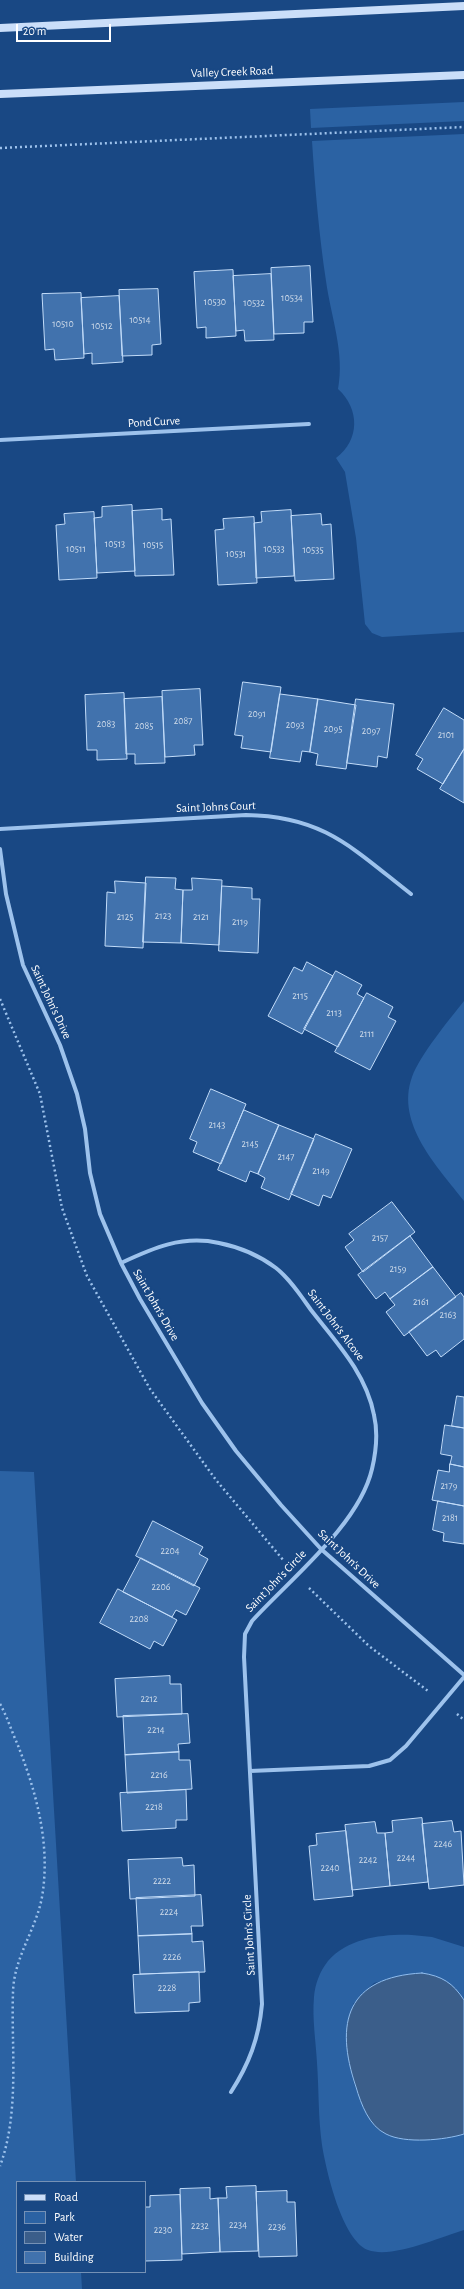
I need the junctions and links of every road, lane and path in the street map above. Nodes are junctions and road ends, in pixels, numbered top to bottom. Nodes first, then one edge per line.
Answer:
1 (464, 6) edge
2 (0, 28) edge
3 (464, 75) edge
4 (0, 94) edge
5 (464, 127) edge
6 (0, 148) edge
7 (309, 424) dead end
8 (0, 440) edge
9 (0, 829) edge
10 (0, 849) edge
11 (411, 894) dead end
12 (121, 1263) junction
13 (321, 1549) junction
14 (317, 1595) dead end
15 (464, 1676) edge
16 (420, 1685) dead end
17 (0, 1704) edge
18 (250, 1771) junction
19 (230, 2092) dead end
20 (0, 2166) edge

1 - 2 main road
3 - 4 main road, Valley Creek Road
5 - 6 path
7 - 8 street, Pond Curve
9 - 11 street, Saint Johns Court
10 - 12 street, Saint John's Drive
12 - 13 street, Saint John's Drive
12 - 13 street, Saint John's Alcove
13 - 15 street, Saint John's Drive
13 - 18 street, Saint John's Circle
14 - 16 path
15 - 18 street
17 - 20 path
18 - 19 street, Saint John's Circle

